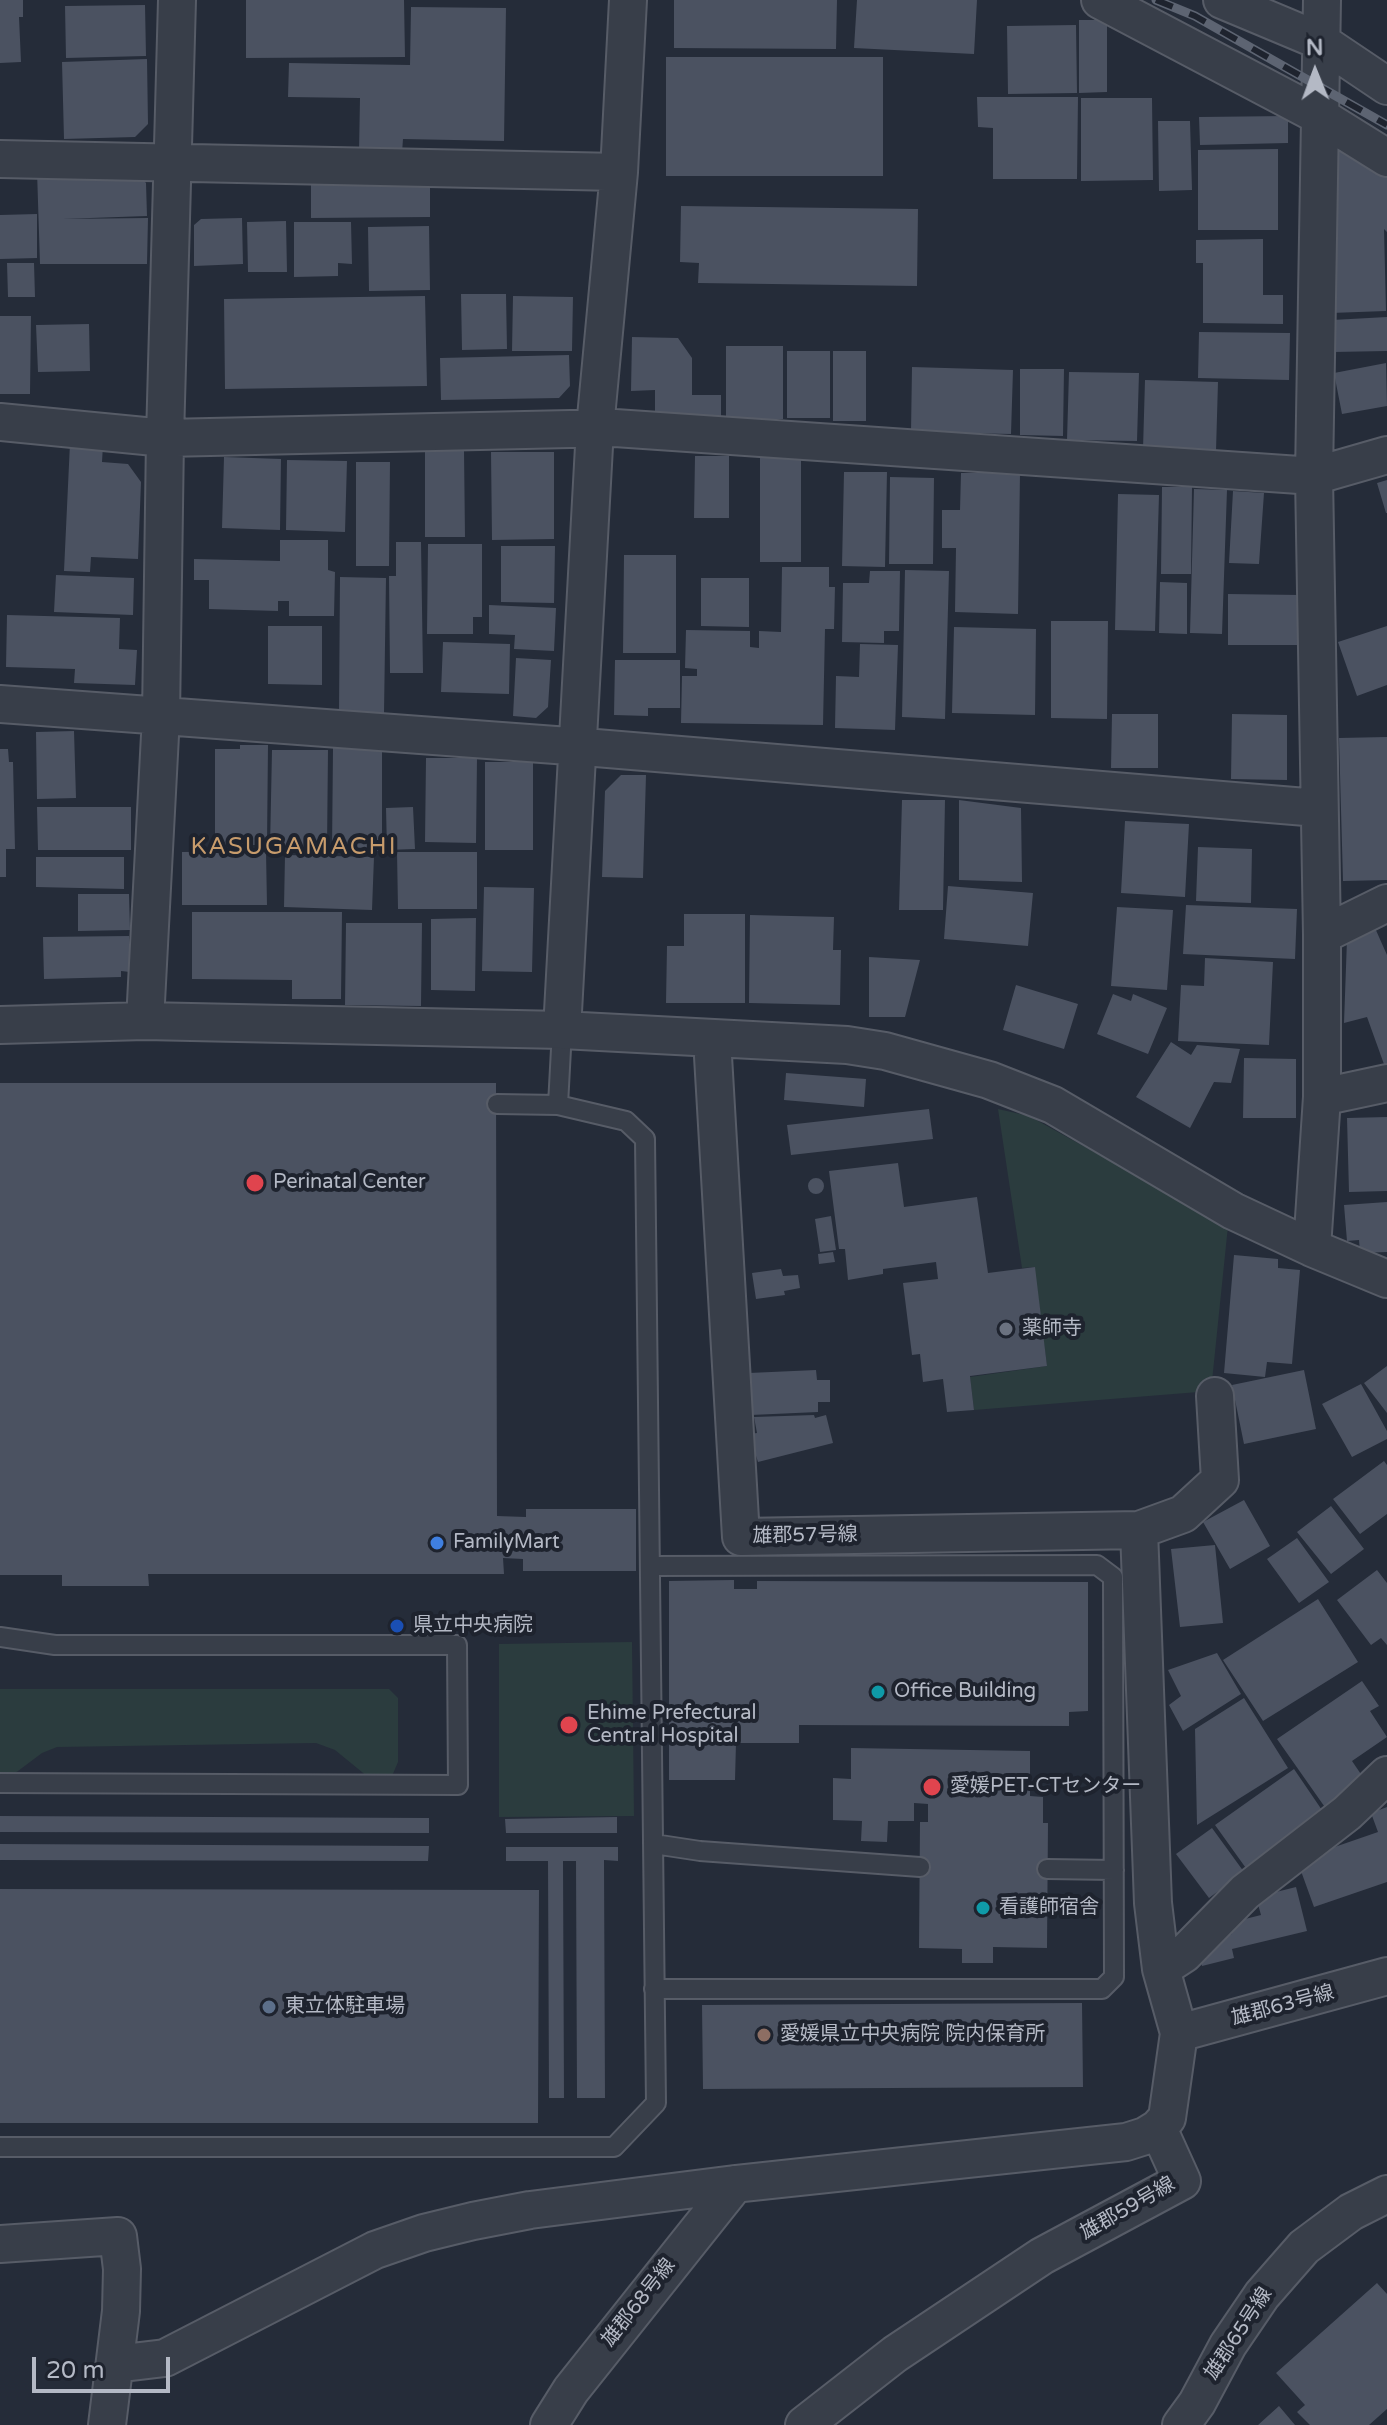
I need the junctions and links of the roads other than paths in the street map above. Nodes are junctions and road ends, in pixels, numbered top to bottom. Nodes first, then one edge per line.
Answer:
1 (177, 0) edge
2 (628, 0) edge
3 (1100, 0) edge
4 (1222, 0) edge
5 (1322, 0) edge
6 (1320, 41) junction
7 (1387, 86) edge
8 (1318, 115) junction
9 (1387, 158) edge
10 (0, 159) edge
11 (173, 163) junction
12 (619, 172) junction
13 (0, 422) edge
14 (595, 428) junction
15 (165, 438) junction
16 (1387, 455) edge
17 (1314, 476) junction
18 (0, 704) edge
19 (161, 716) junction
20 (577, 747) junction
21 (1318, 808) junction
22 (1387, 903) edge
23 (1322, 935) junction
24 (145, 1021) junction
25 (0, 1025) edge
26 (562, 1030) junction
27 (712, 1039) junction
28 (1387, 1083) edge
29 (1322, 1097) junction
30 (497, 1104) dead end
31 (558, 1105) junction
32 (1312, 1248) junction
33 (1387, 1279) edge
34 (1215, 1396) dead end
35 (1139, 1530) junction
36 (742, 1552) junction
37 (651, 1566) junction
38 (0, 1637) edge
39 (1387, 1775) edge
40 (0, 1783) edge
41 (654, 1844) junction
42 (920, 1867) dead end
43 (1047, 1869) dead end
44 (1114, 1870) junction
45 (1114, 1903) junction
46 (1153, 1903) junction
47 (1161, 1969) junction
48 (1387, 1976) edge
49 (654, 1989) junction
50 (1179, 2033) junction
51 (1158, 2128) junction
52 (0, 2147) edge
53 (735, 2184) junction
54 (1387, 2194) edge
55 (0, 2244) edge
56 (115, 2364) junction
57 (107, 2425) edge
58 (549, 2425) edge
59 (804, 2425) edge
60 (1181, 2425) edge

1 - 11 street
2 - 12 street
3 - 8 street
4 - 6 street
5 - 6 street
6 - 7 street
6 - 8 street
8 - 9 street
8 - 17 street
10 - 11 street
11 - 12 street
11 - 15 street
12 - 14 street
13 - 15 street
14 - 15 street
14 - 17 street
14 - 20 street
15 - 19 street
16 - 17 street
17 - 21 street
18 - 19 street
19 - 20 street
19 - 24 street
20 - 21 street
20 - 26 street
21 - 23 street
22 - 23 street
23 - 29 street
24 - 25 street
24 - 26 street
26 - 27 street
26 - 31 lane
27 - 32 street
27 - 36 street, 雄郡57号線
28 - 29 street
29 - 32 street
30 - 31 lane
31 - 37 lane
32 - 33 street
34 - 35 street, 雄郡57号線
35 - 36 street, 雄郡57号線
35 - 46 street
36 - 37 lane
36 - 44 lane
37 - 41 lane
38 - 40 lane
39 - 47 street
41 - 42 lane
41 - 49 lane
43 - 44 lane
44 - 45 lane
45 - 46 lane
45 - 49 lane
46 - 47 street
47 - 50 street
48 - 50 street, 雄郡63号線
49 - 52 lane
50 - 51 street
51 - 53 street
51 - 59 street, 雄郡59号線
53 - 56 street
53 - 58 street, 雄郡68号線
54 - 60 street, 雄郡65号線
55 - 56 street
56 - 57 street

